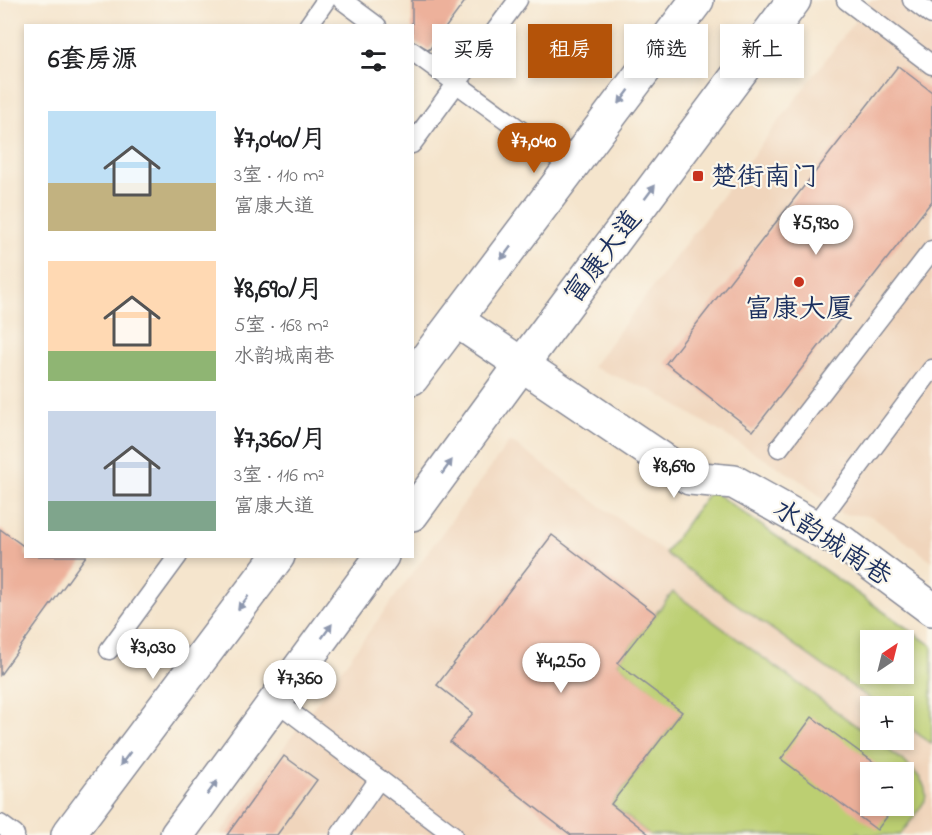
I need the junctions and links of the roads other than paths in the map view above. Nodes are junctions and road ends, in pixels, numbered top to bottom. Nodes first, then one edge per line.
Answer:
1 (326, 0) edge
2 (342, 0) edge
3 (518, 0) edge
4 (697, 0) edge
5 (794, 0) edge
6 (846, 0) edge
7 (912, 0) edge
8 (932, 15) edge
9 (309, 24) edge
10 (374, 24) edge
11 (414, 52) edge
12 (932, 65) edge
13 (456, 83) junction
14 (414, 141) edge
15 (572, 166) junction
16 (932, 250) edge
17 (456, 320) junction
18 (522, 364) junction
19 (932, 369) edge
20 (414, 375) edge
21 (778, 448) dead end
22 (414, 511) edge
23 (814, 527) junction
24 (177, 558) edge
25 (276, 558) edge
26 (380, 558) edge
27 (932, 609) edge
28 (109, 650) dead end
29 (276, 701) junction
30 (380, 779) junction
31 (0, 824) edge
32 (15, 835) edge
33 (68, 835) edge
34 (177, 835) edge
35 (340, 835) edge
36 (453, 835) edge

1 - 9 lane
2 - 10 lane
3 - 13 lane
4 -> 15 street
18 -> 5 street, 富康大道
6 - 12 lane
7 - 8 lane
11 - 13 lane
13 - 14 lane
13 - 15 lane
15 -> 17 street
16 - 21 lane
17 - 18 street, 水韵城南巷
17 - 20 street
22 -> 18 street, 富康大道
18 - 23 street, 水韵城南巷
19 - 23 lane
23 - 27 street, 水韵城南巷
24 - 28 lane
25 -> 33 street
29 -> 26 street
29 - 30 lane
34 -> 29 street
30 - 35 lane
30 - 36 lane
31 - 32 lane

